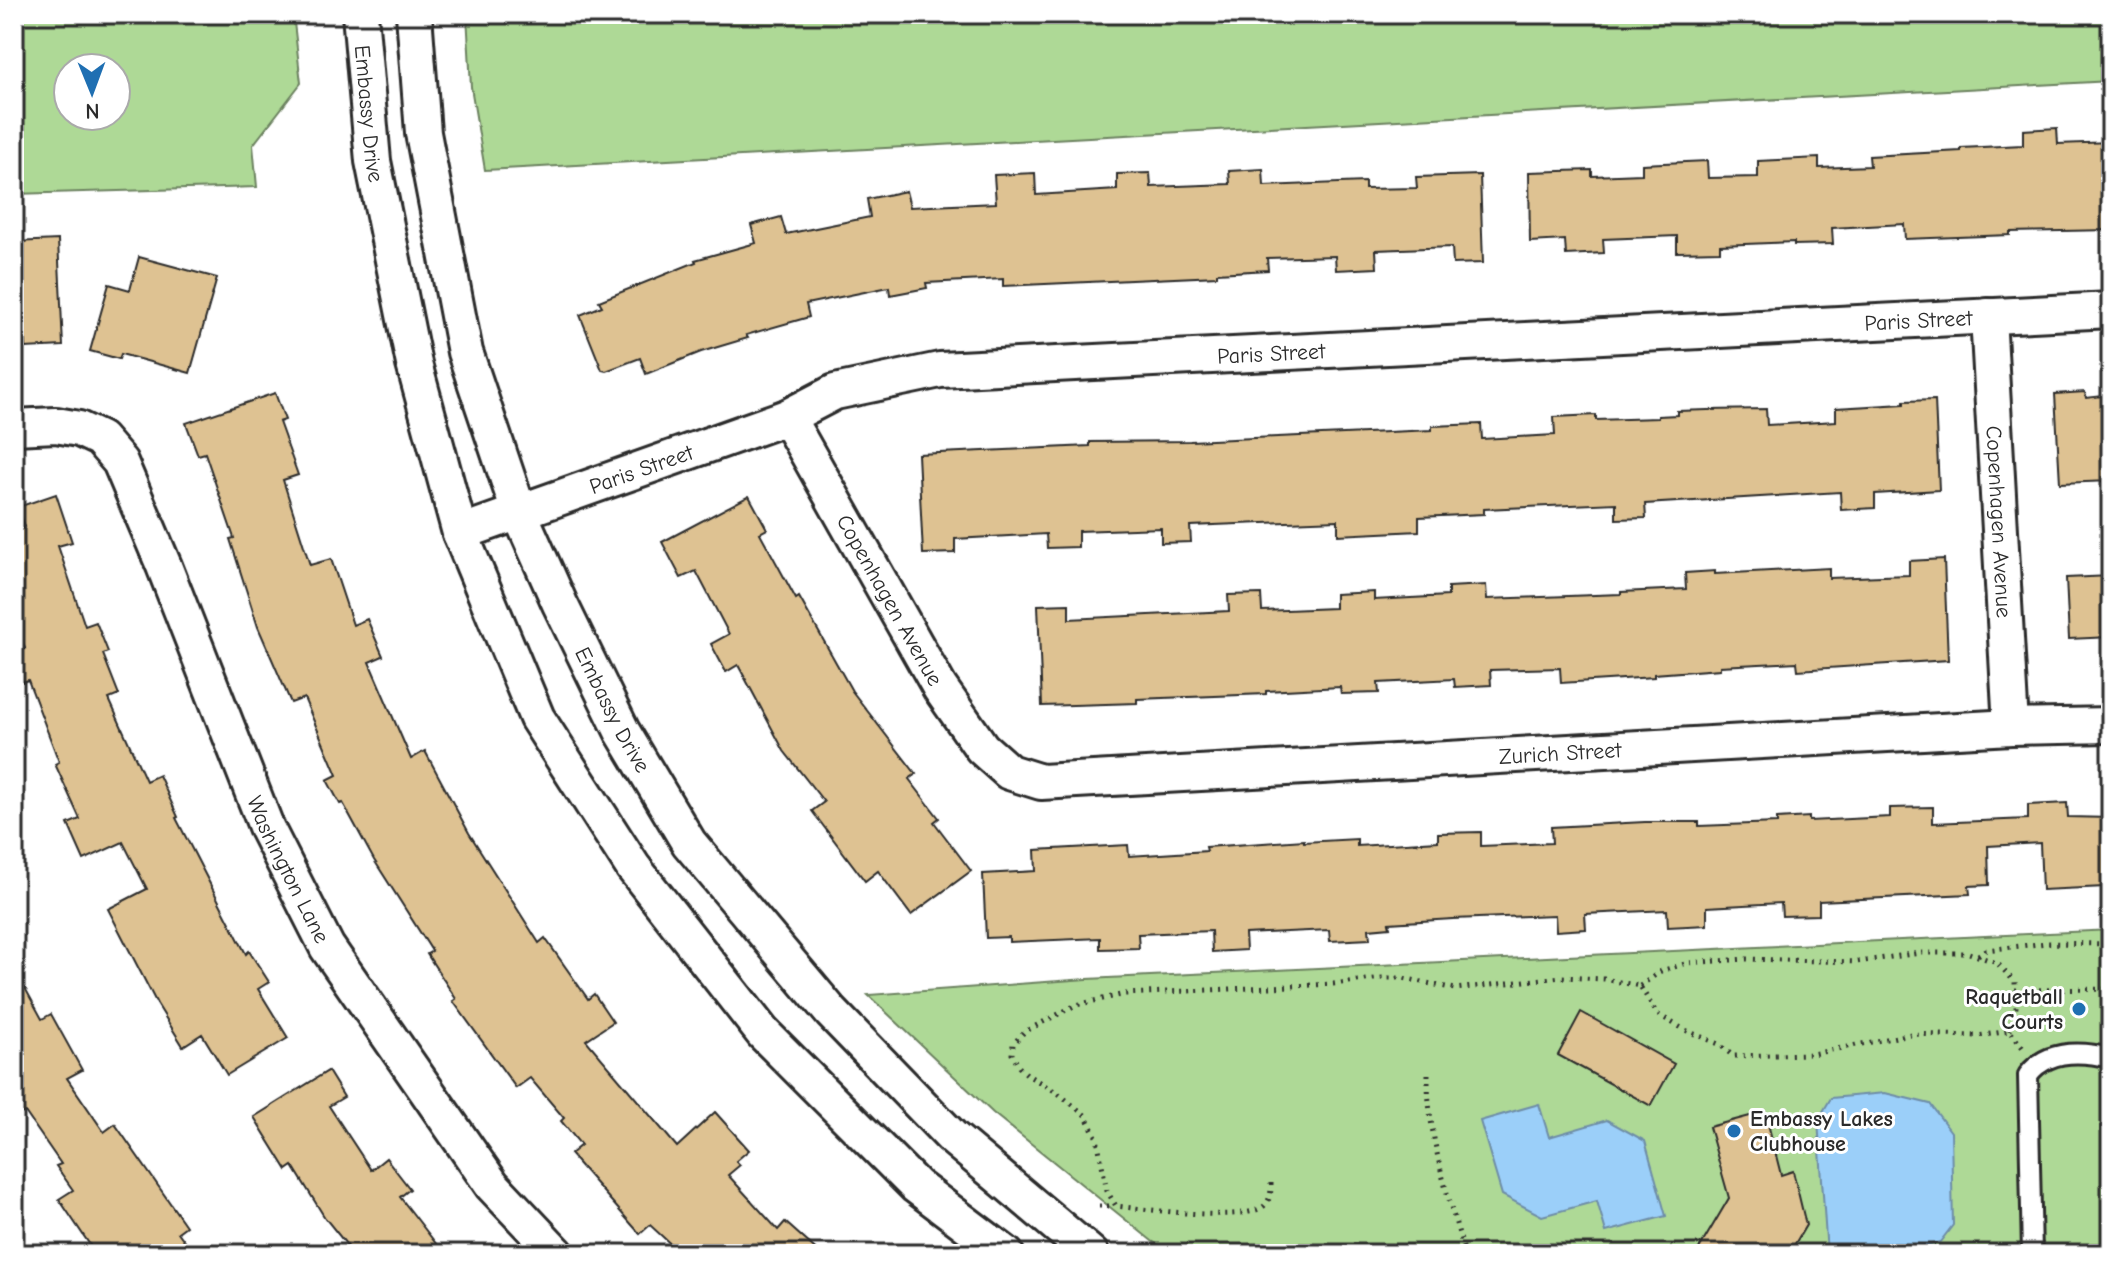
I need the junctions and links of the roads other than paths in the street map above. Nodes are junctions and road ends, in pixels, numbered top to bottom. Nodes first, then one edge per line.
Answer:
1 (360, 14) edge
2 (414, 14) edge
3 (2111, 310) edge
4 (1988, 316) junction
5 (787, 417) junction
6 (14, 427) edge
7 (519, 512) junction
8 (460, 533) junction
9 (2111, 725) edge
10 (2011, 727) junction
11 (1009, 772) joint
12 (2111, 1058) edge
13 (557, 1254) edge
14 (1006, 1254) edge
15 (1091, 1254) edge
16 (2032, 1254) edge

1 - 8 street, Embassy Drive
2 - 7 street, Embassy Drive
3 - 4 street, Paris Street
4 - 5 street, Paris Street
4 - 10 street, Copenhagen Avenue
5 - 7 street, Paris Street
5 - 11 street, Copenhagen Avenue
6 - 13 street, Washington Lane
7 - 8 street, Paris Street
7 - 15 street, Embassy Drive
8 - 14 street, Embassy Drive
9 - 10 street, Zurich Street
10 - 11 street, Zurich Street
12 - 16 lane

